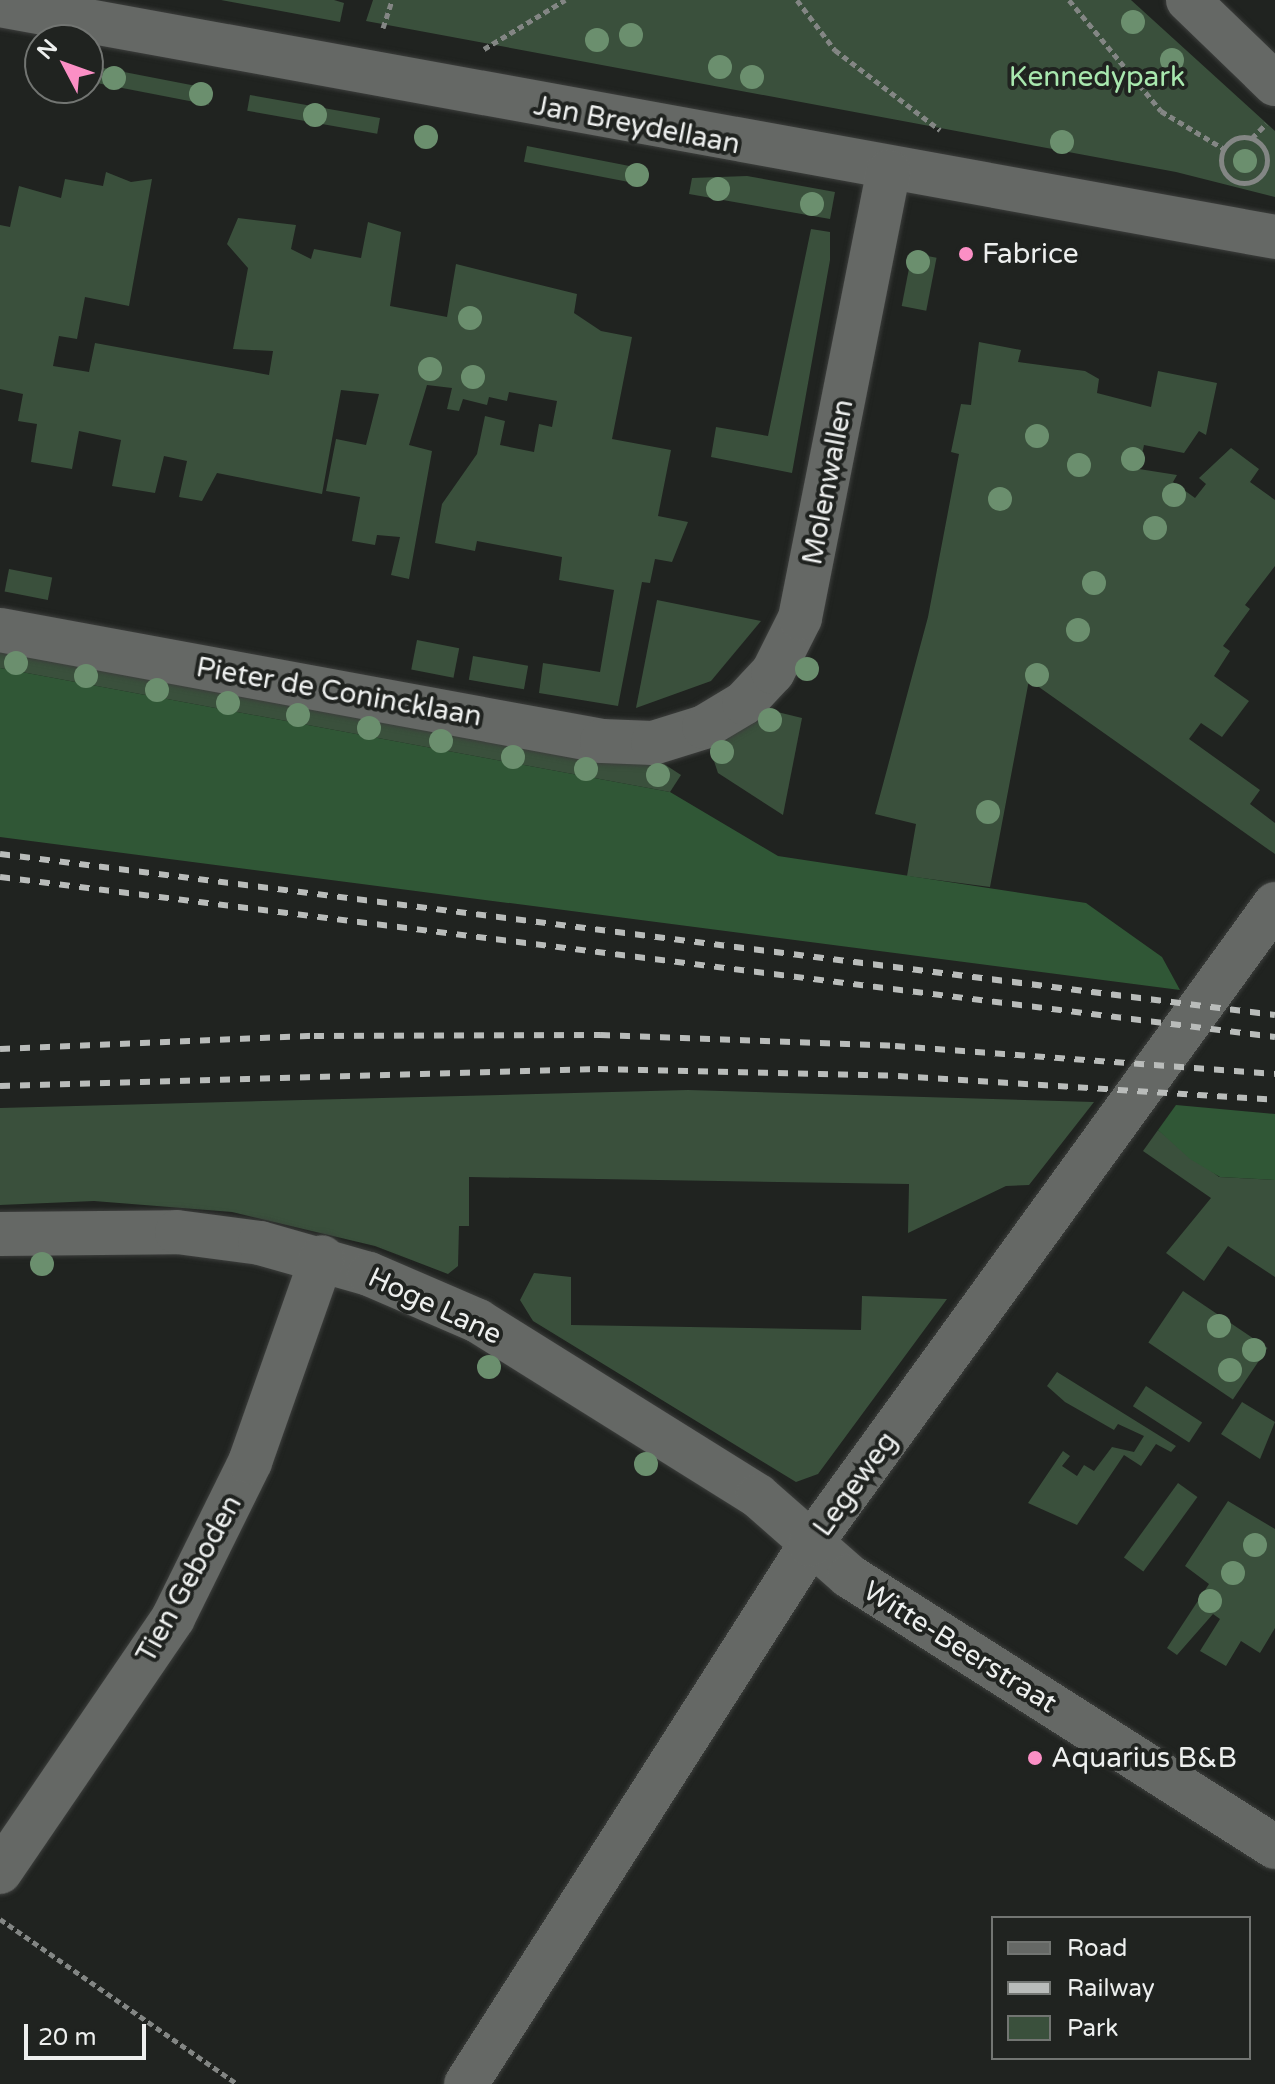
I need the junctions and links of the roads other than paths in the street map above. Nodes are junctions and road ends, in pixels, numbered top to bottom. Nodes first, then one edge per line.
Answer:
1 (1188, 0) edge
2 (0, 5) edge
3 (1271, 104) edge
4 (888, 172) junction
5 (1275, 237) edge
6 (0, 630) edge
7 (679, 738) joint
8 (1275, 904) edge
9 (0, 1234) edge
10 (322, 1257) junction
11 (810, 1545) junction
12 (1275, 1847) edge
13 (0, 1872) edge
14 (466, 2084) edge

1 - 3 street
2 - 4 street, Jan Breydellaan
4 - 5 street, Jan Breydellaan
4 - 7 street, Molenwallen
6 - 7 street, Pieter de Conincklaan
8 - 11 street, Legeweg
9 - 10 street, Hoge Lane
10 - 11 street, Hoge Lane
10 - 13 street, Tien Geboden
11 - 12 street, Witte-Beerstraat
11 - 14 street, Legeweg

